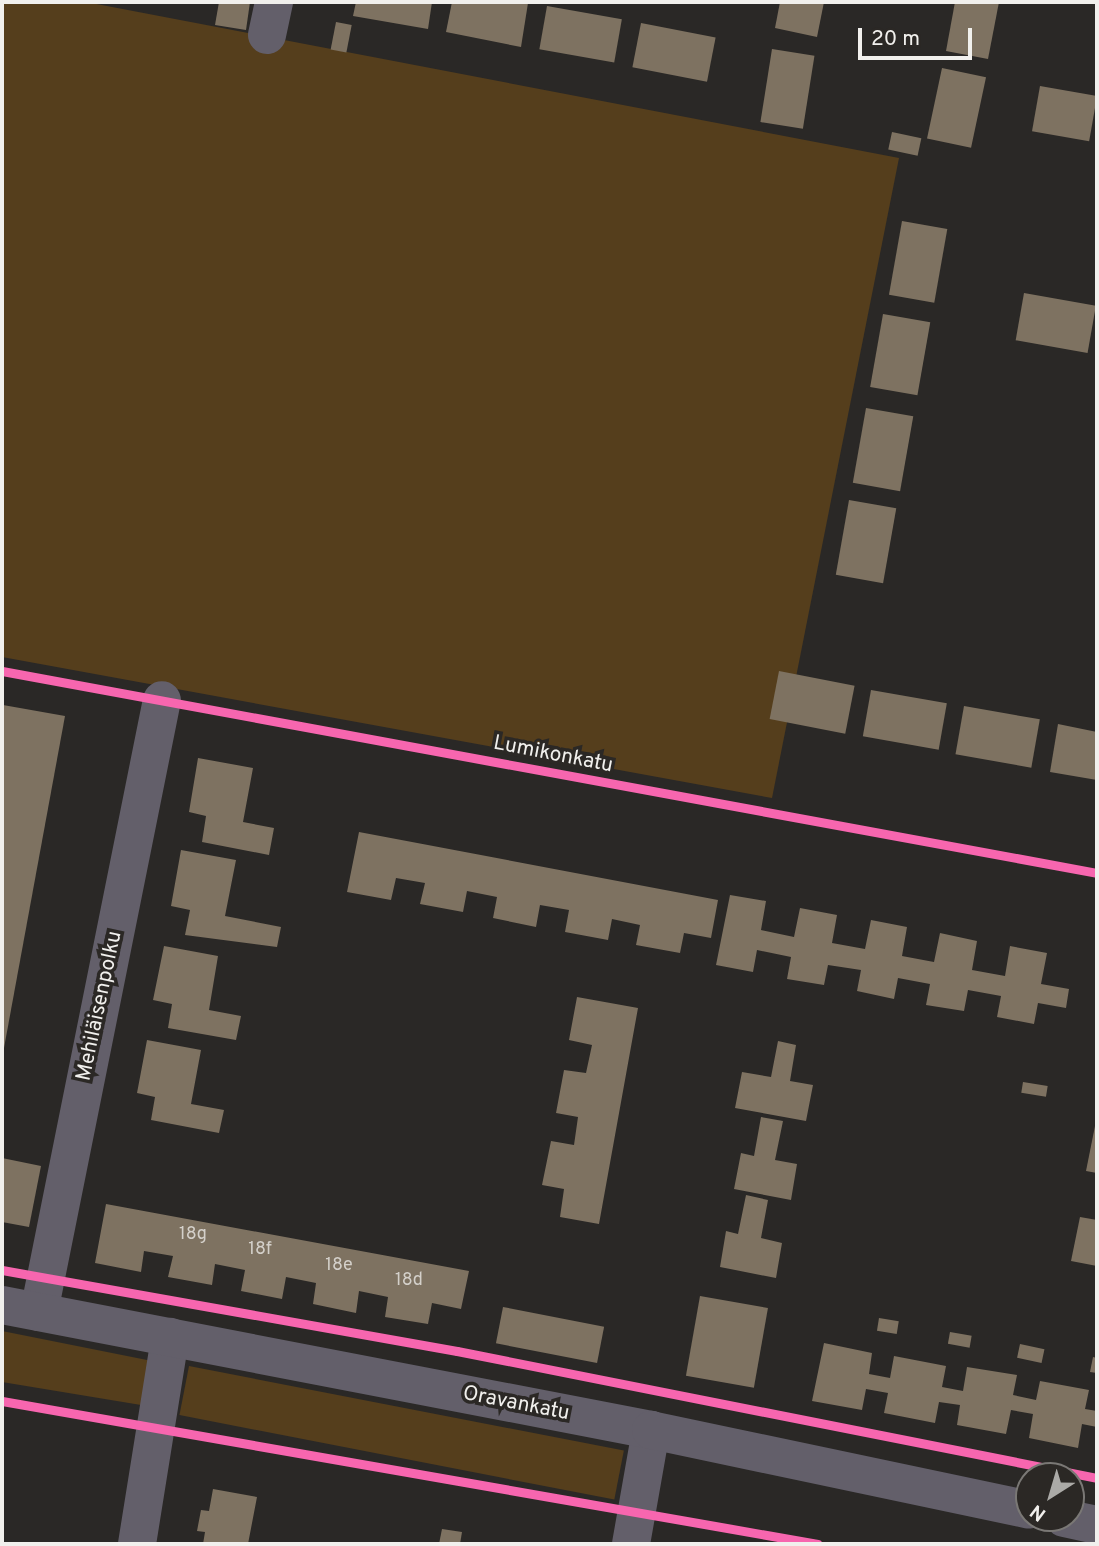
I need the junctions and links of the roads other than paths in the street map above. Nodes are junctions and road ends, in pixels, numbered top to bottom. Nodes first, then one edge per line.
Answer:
1 (162, 700) dead end
2 (2, 1305) edge
3 (39, 1312) junction
4 (170, 1336) junction
5 (651, 1430) junction
6 (1015, 1507) edge
7 (137, 1544) edge
8 (631, 1544) edge

1 - 3 street, Mehiläisenpolku
2 - 3 street, Oravankatu
3 - 4 street, Oravankatu
4 - 5 street, Oravankatu
4 - 7 street
5 - 6 street, Oravankatu
5 - 8 street

